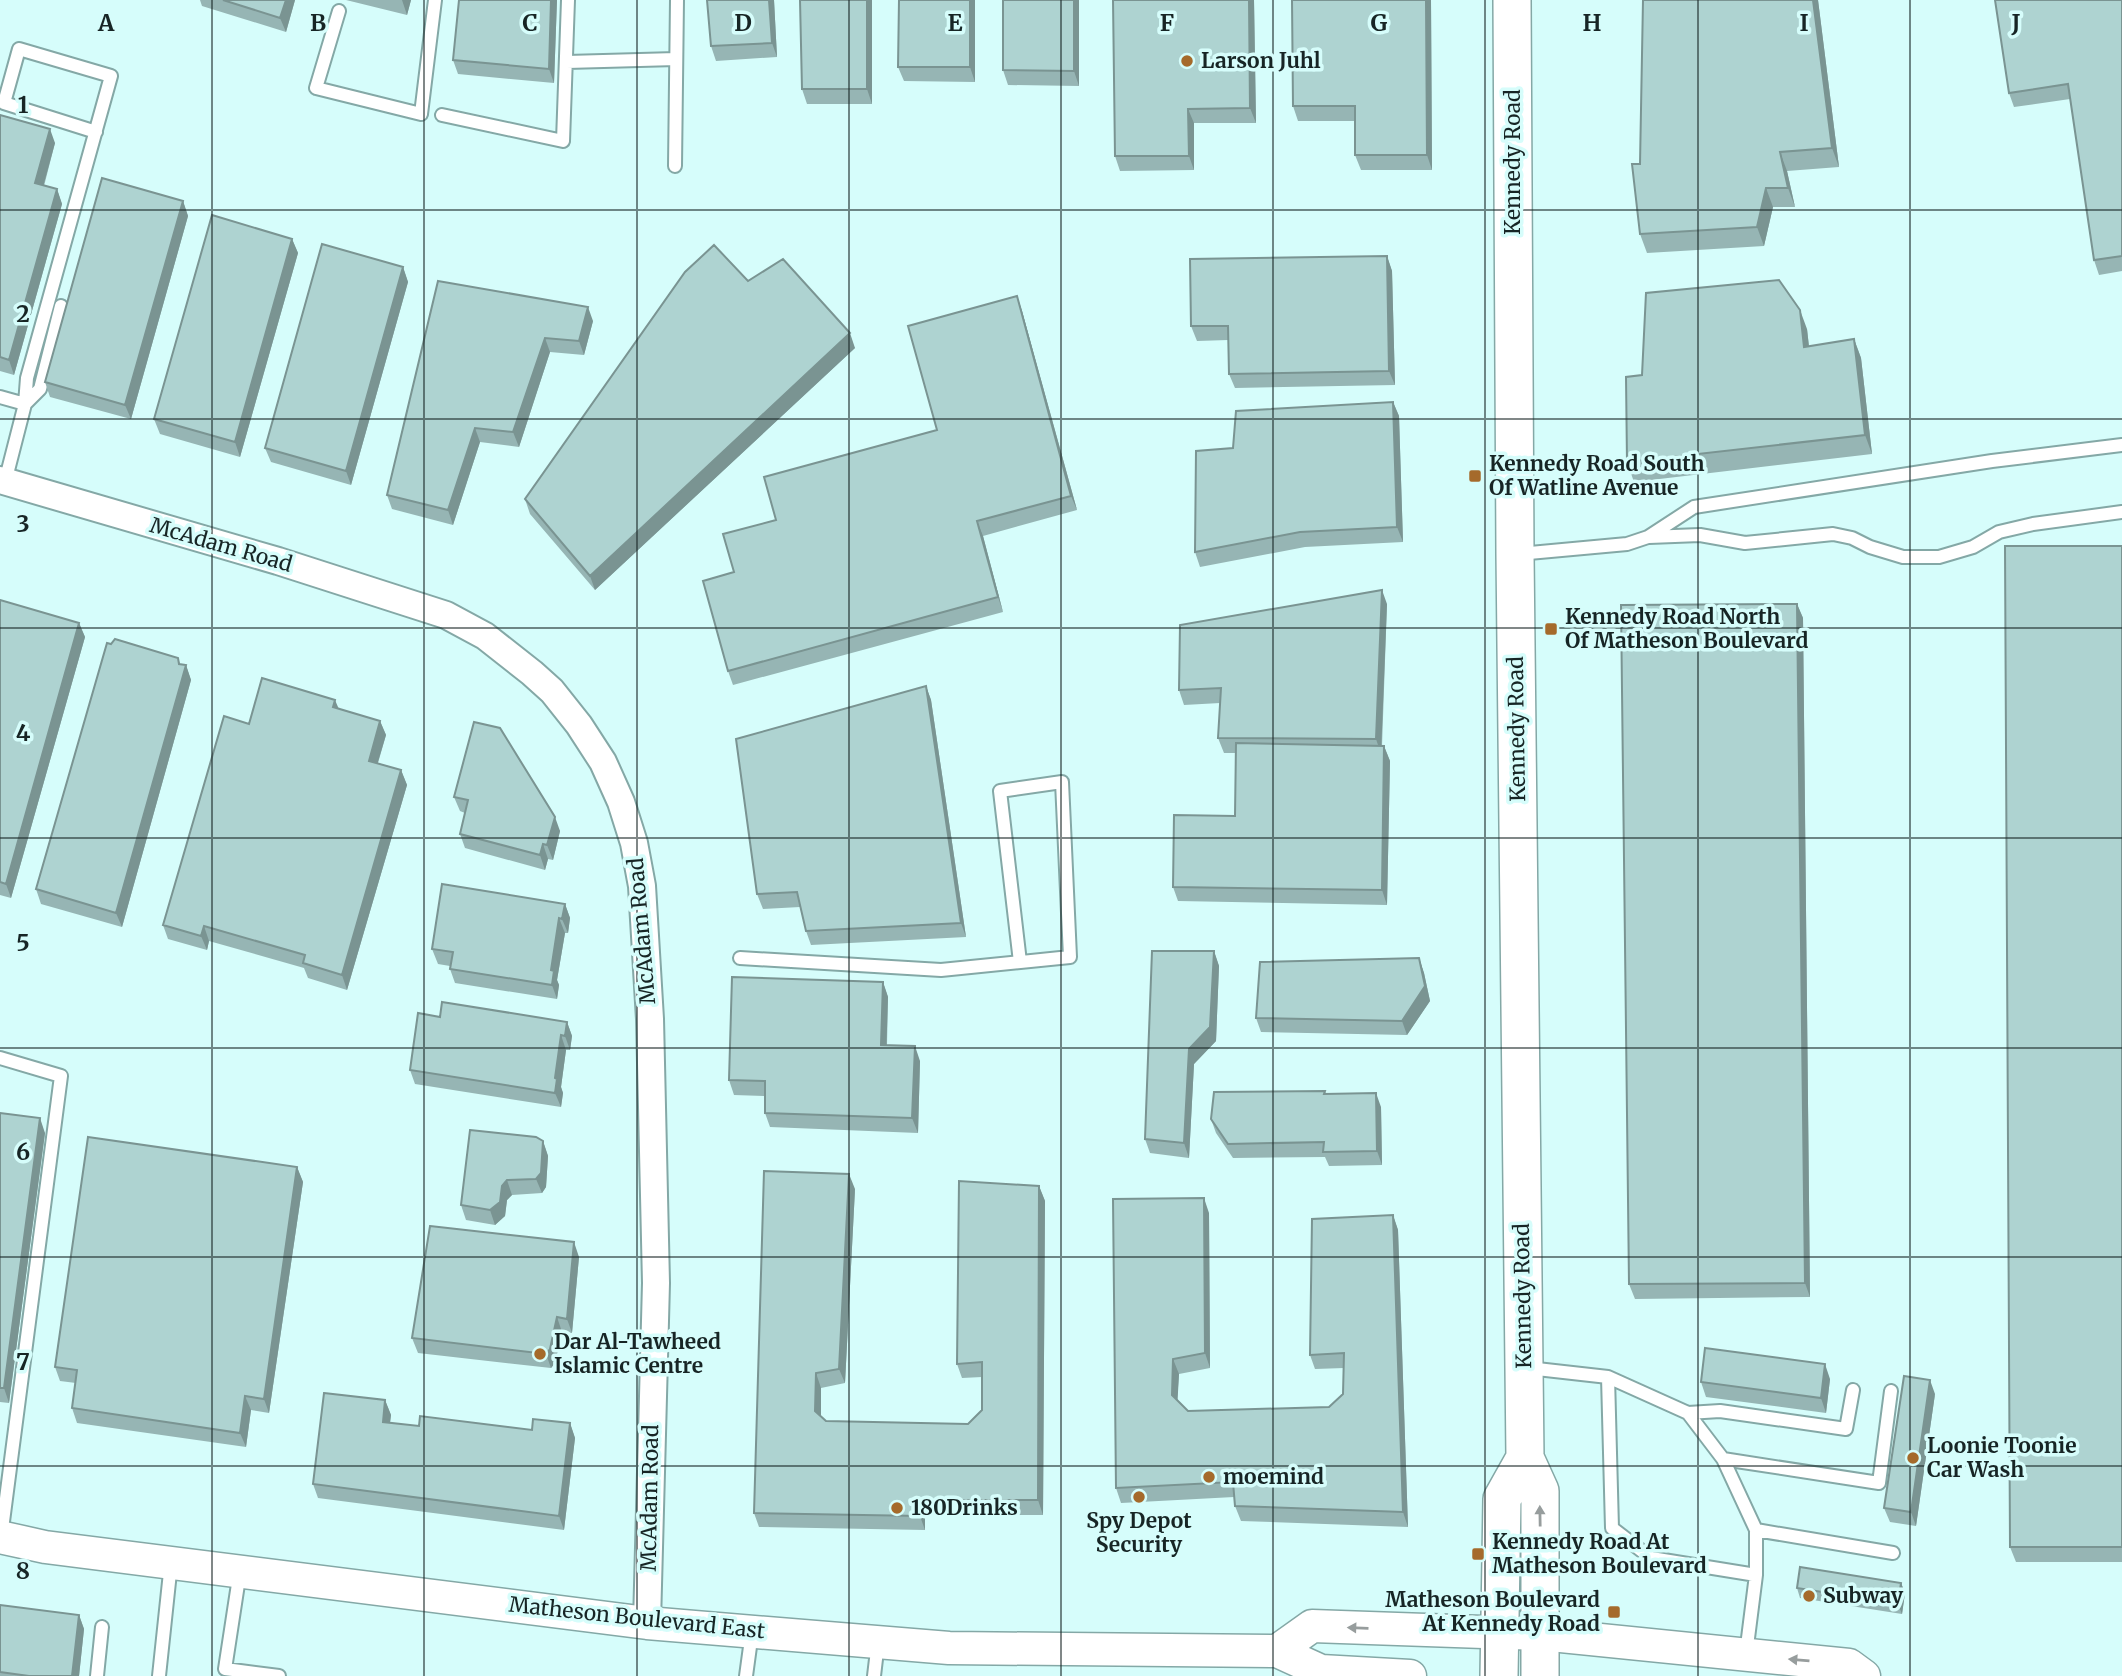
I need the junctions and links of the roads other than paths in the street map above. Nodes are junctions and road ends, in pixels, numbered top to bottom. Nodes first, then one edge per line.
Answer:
1 (435, 0) edge
2 (568, 0) edge
3 (677, 0) edge
4 (1512, 0) edge
5 (339, 11) dead end
6 (676, 59) junction
7 (567, 62) junction
8 (442, 115) dead end
9 (96, 132) junction
10 (675, 166) dead end
11 (61, 306) dead end
12 (0, 397) edge
13 (24, 404) junction
14 (2122, 444) edge
15 (3, 481) edge
16 (2122, 512) edge
17 (1648, 537) junction
18 (1515, 554) junction
19 (740, 958) dead end
20 (1020, 962) junction
21 (0, 1058) edge
22 (1524, 1368) junction
23 (1608, 1377) junction
24 (1853, 1390) dead end
25 (1891, 1391) dead end
26 (1688, 1413) junction
27 (6, 1439) edge
28 (1525, 1458) junction
29 (1723, 1459) junction
30 (1756, 1530) junction
31 (0, 1537) edge
32 (1893, 1553) dead end
33 (171, 1562) junction
34 (240, 1571) junction
35 (1756, 1574) junction
36 (647, 1623) junction
37 (102, 1627) dead end
38 (752, 1632) junction
39 (1500, 1633) junction
40 (1541, 1634) junction
41 (878, 1642) junction
42 (1277, 1651) junction
43 (1746, 1655) junction
44 (225, 1672) edge
45 (96, 1676) edge
46 (159, 1676) edge
47 (279, 1676) edge
48 (746, 1676) edge
49 (874, 1676) edge
50 (1410, 1676) edge
51 (1499, 1676) edge
52 (1541, 1676) edge
53 (1864, 1676) edge

1 - 5 lane
2 - 7 lane
3 - 6 lane
4 - 18 main road, Kennedy Road
6 - 7 lane
6 - 10 lane
7 - 8 lane
9 - 9 lane
9 - 13 lane
11 - 13 lane
12 - 13 lane
13 - 15 lane
14 - 17 lane
15 - 36 street, McAdam Road
16 - 17 lane
17 - 18 lane
18 - 22 main road, Kennedy Road
19 - 20 lane
20 - 20 lane
21 - 27 lane
22 - 23 lane
22 - 28 main road, Kennedy Road
23 - 26 lane
23 - 35 lane
24 - 26 lane
25 - 29 lane
26 - 29 lane
27 - 31 lane
28 - 39 main road, Kennedy Road
40 -> 28 main road, Kennedy Road
29 - 30 lane
30 - 32 lane
30 - 35 lane
31 - 33 street, Matheson Boulevard East
33 - 34 street, Matheson Boulevard East
33 - 46 lane
34 - 36 street, Matheson Boulevard East
34 - 44 lane
35 - 43 lane
36 - 38 street, Matheson Boulevard East
37 - 45 lane
38 - 41 street, Matheson Boulevard East
38 - 48 lane
39 - 40 street
39 -> 42 street
39 - 51 main road, Kennedy Road
40 - 43 street
40 - 52 main road, Kennedy Road
41 - 42 street, Matheson Boulevard East
41 - 49 lane
42 - 50 street, Matheson Boulevard East
53 -> 43 street
44 - 47 lane

